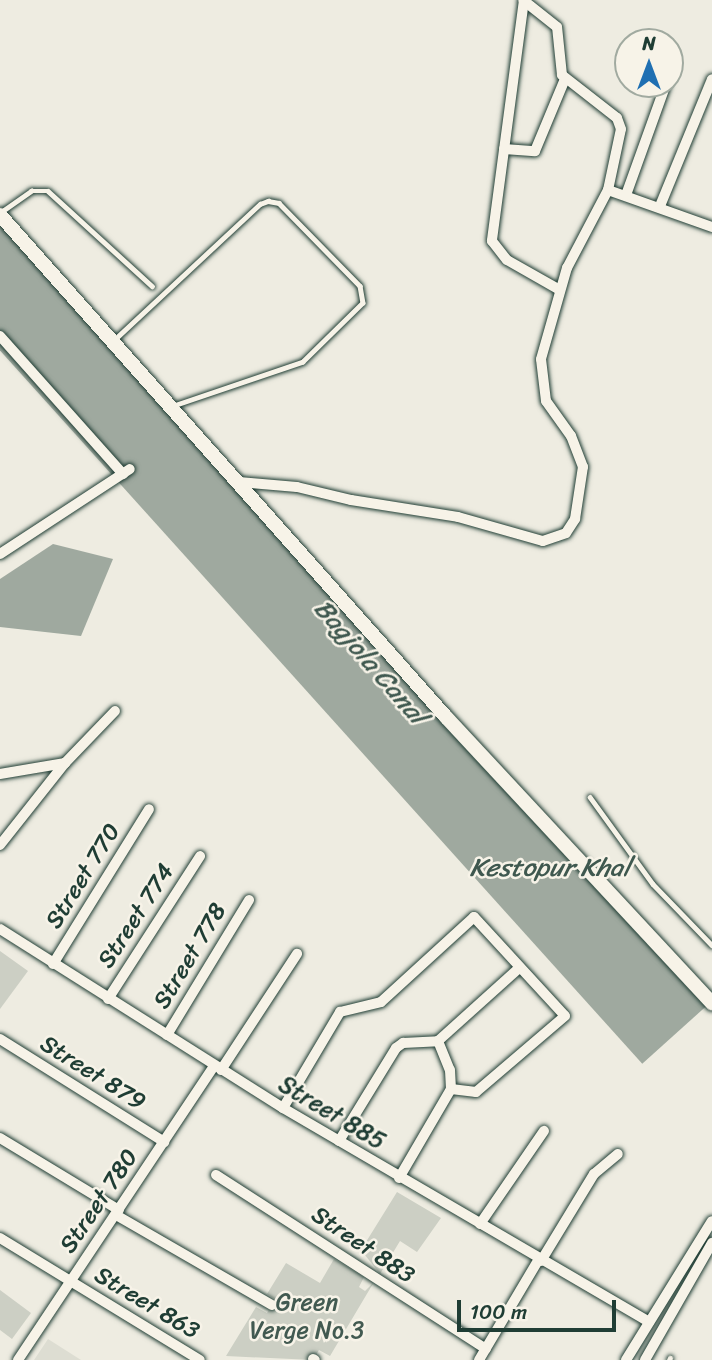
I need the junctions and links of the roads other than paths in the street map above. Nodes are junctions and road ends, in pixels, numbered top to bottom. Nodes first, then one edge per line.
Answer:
1 (523, 0) edge
2 (565, 79) junction
3 (712, 79) edge
4 (661, 98) edge
5 (504, 149) junction
6 (608, 190) junction
7 (625, 195) junction
8 (660, 206) junction
9 (0, 214) edge
10 (712, 227) edge
11 (152, 286) dead end
12 (558, 289) junction
13 (0, 336) edge
14 (112, 341) junction
15 (172, 407) junction
16 (239, 482) junction
17 (0, 554) edge
18 (115, 712) dead end
19 (65, 763) junction
20 (0, 774) edge
21 (590, 797) dead end
22 (149, 809) dead end
23 (0, 845) edge
24 (200, 856) dead end
25 (250, 900) dead end
26 (0, 929) edge
27 (712, 945) edge
28 (297, 954) dead end
29 (53, 964) junction
30 (519, 968) junction
31 (107, 999) junction
32 (712, 1003) edge
33 (167, 1035) junction
34 (0, 1040) edge
35 (438, 1041) junction
36 (218, 1068) junction
37 (451, 1089) junction
38 (282, 1108) junction
39 (544, 1131) dead end
40 (0, 1139) edge
41 (339, 1141) junction
42 (164, 1142) junction
43 (618, 1154) dead end
44 (216, 1175) dead end
45 (399, 1178) junction
46 (117, 1212) junction
47 (712, 1221) edge
48 (480, 1224) junction
49 (0, 1238) edge
50 (712, 1243) edge
51 (540, 1260) junction
52 (70, 1281) junction
53 (272, 1305) dead end
54 (649, 1322) junction
55 (486, 1349) junction
56 (18, 1360) edge
57 (200, 1360) edge
58 (479, 1360) edge
59 (626, 1360) edge
60 (645, 1360) edge

1 - 2 street
1 - 5 street
2 - 5 street
2 - 6 street
3 - 8 street
4 - 7 street
5 - 12 street
6 - 7 street
6 - 12 street
7 - 8 street
8 - 10 street
9 - 11 lane
9 - 14 street
12 - 16 street
13 - 17 street
14 - 15 street
14 - 15 lane
15 - 16 street
16 - 32 street
18 - 19 street
19 - 20 street
19 - 23 street
21 - 27 lane
22 - 29 street, Street 770
24 - 31 street, Street 774
25 - 33 street, Street 778
26 - 29 street, Street 885
28 - 36 street, Street 780
29 - 31 street, Street 885
30 - 35 street
30 - 37 street
30 - 38 street
31 - 33 street, Street 885
33 - 36 street, Street 885
34 - 42 street, Street 879
35 - 37 street
35 - 41 street
36 - 38 street, Street 885
36 - 42 street, Street 780
37 - 45 street
38 - 41 street, Street 885
39 - 48 street
40 - 46 street
41 - 45 street, Street 885
42 - 46 street, Street 780
43 - 51 street
44 - 55 street, Street 883
45 - 48 street, Street 885
46 - 52 street, Street 780
46 - 53 street
47 - 54 street
48 - 51 street, Street 885
49 - 52 street, Street 863
50 - 60 street
51 - 54 street, Street 885
51 - 55 street
52 - 56 street, Street 780
52 - 57 street, Street 863
54 - 59 street
55 - 58 street

